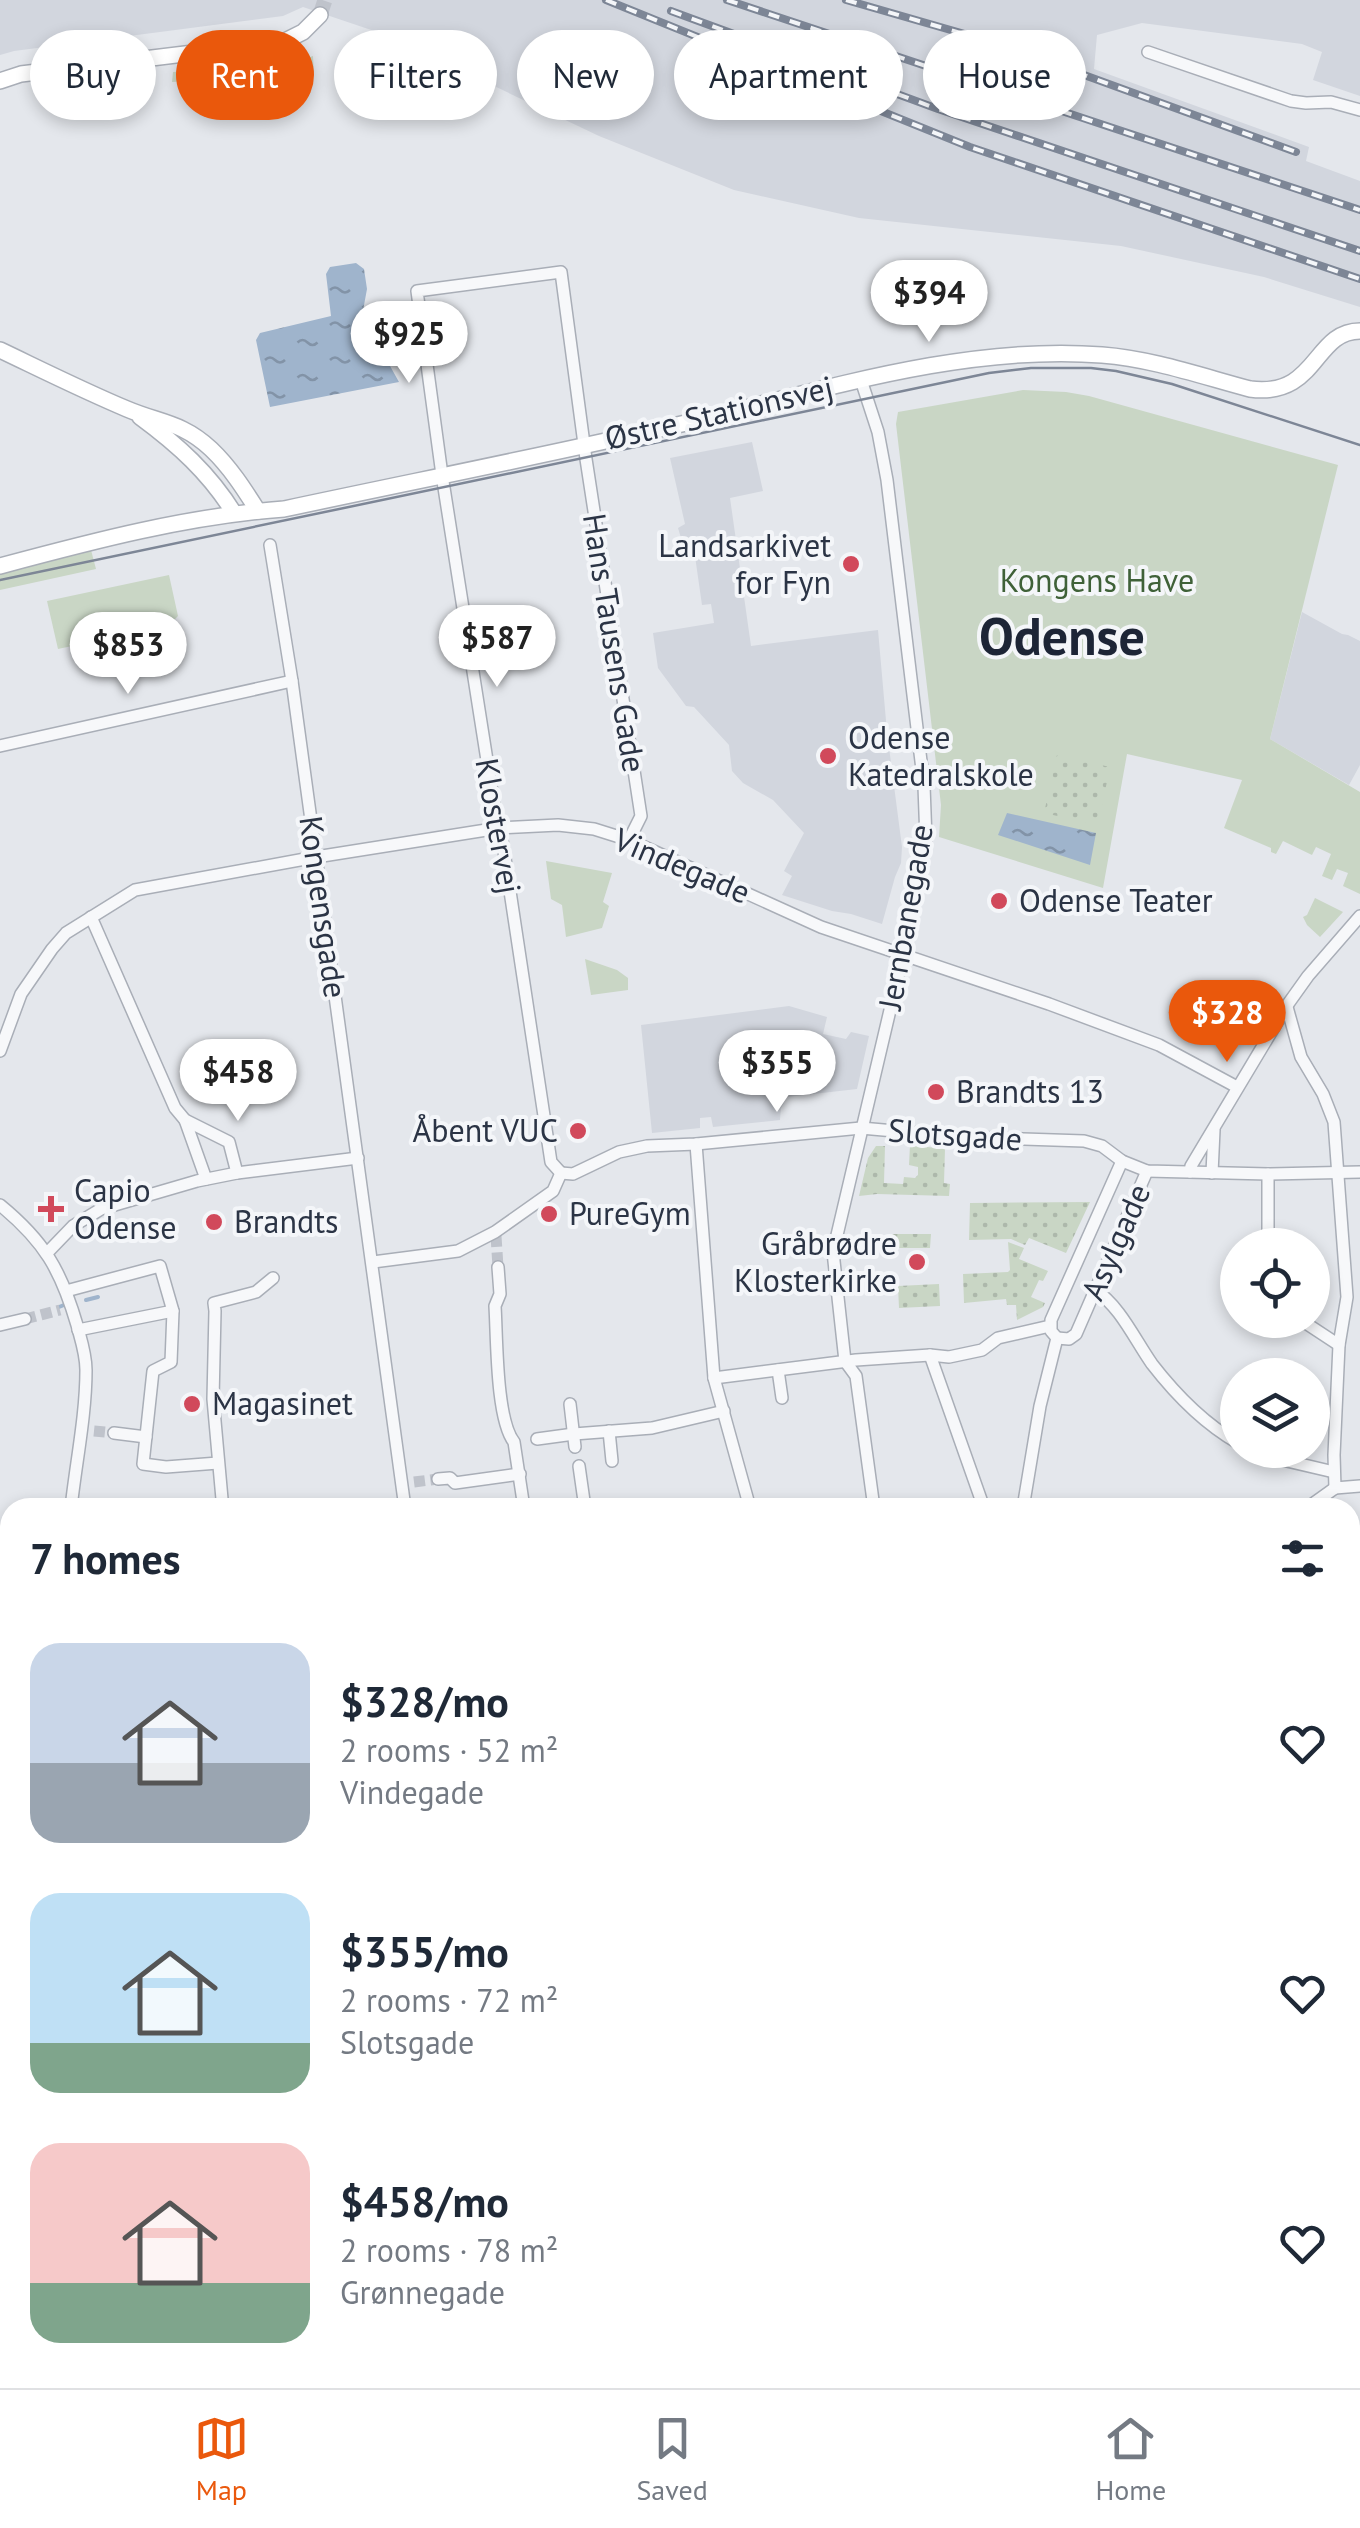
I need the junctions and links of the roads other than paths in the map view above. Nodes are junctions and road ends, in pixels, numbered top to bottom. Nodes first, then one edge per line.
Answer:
1 (320, 14) tunnel mouth
2 (1148, 52) dead end
3 (0, 81) edge
4 (1360, 110) edge
5 (1360, 331) edge
6 (0, 350) edge
7 (861, 380) junction
8 (132, 412) junction
9 (584, 444) junction
10 (442, 475) junction
11 (245, 512) junction
12 (270, 545) dead end
13 (0, 566) edge
14 (292, 681) junction
15 (0, 746) edge
16 (499, 828) junction
17 (629, 840) junction
18 (316, 858) junction
19 (1360, 916) edge
20 (90, 917) junction
21 (902, 955) junction
22 (1286, 1007) junction
23 (2, 1037) edge
24 (0, 1052) edge
25 (1238, 1087) junction
26 (185, 1120) junction
27 (1214, 1126) junction
28 (861, 1128) junction
29 (696, 1144) junction
30 (358, 1158) junction
31 (1122, 1161) junction
32 (1147, 1171) junction
33 (240, 1172) junction
34 (1190, 1172) junction
35 (1338, 1172) junction
36 (1360, 1172) edge
37 (561, 1173) junction
38 (1212, 1173) junction
39 (1268, 1174) junction
40 (206, 1180) junction
41 (130, 1185) dead end
42 (135, 1200) junction
43 (0, 1204) edge
44 (1268, 1228) edge
45 (48, 1253) junction
46 (373, 1262) junction
47 (498, 1266) tunnel mouth
48 (273, 1278) dead end
49 (66, 1290) junction
50 (1095, 1290) junction
51 (1351, 1302) edge
52 (173, 1311) junction
53 (25, 1319) tunnel mouth
54 (0, 1325) edge
55 (1050, 1326) junction
56 (78, 1330) junction
57 (1057, 1338) junction
58 (1330, 1338) edge
59 (1339, 1344) junction
60 (930, 1356) junction
61 (844, 1361) junction
62 (779, 1370) junction
63 (714, 1378) junction
64 (782, 1398) dead end
65 (570, 1404) dead end
66 (724, 1411) junction
67 (80, 1430) junction
68 (94, 1431) tunnel mouth
69 (609, 1431) junction
70 (1220, 1432) edge
71 (114, 1433) tunnel mouth
72 (146, 1437) junction
73 (574, 1440) junction
74 (525, 1441) junction
75 (612, 1461) dead end
76 (218, 1463) junction
77 (579, 1466) dead end
78 (1316, 1468) edge
79 (1334, 1472) junction
80 (520, 1474) junction
81 (438, 1479) tunnel mouth
82 (1360, 1486) edge
83 (1330, 1492) junction
84 (72, 1498) edge
85 (222, 1498) dead end
86 (406, 1498) edge
87 (523, 1498) edge
88 (584, 1498) edge
89 (747, 1498) edge
90 (873, 1498) edge
91 (980, 1498) edge
92 (1026, 1498) edge
93 (1321, 1498) edge
94 (1332, 1498) edge

1 - 3 street
2 - 4 street
5 - 7 street, Østre Stationsvej
6 - 8 street
7 - 9 street, Østre Stationsvej
7 - 21 street, Jernbanegade
8 - 11 street
8 - 11 street
9 - 10 street, Østre Stationsvej
9 - 10 street, Østre Stationsvej
9 - 17 street, Hans Tausens Gade
10 - 11 street, Østre Stationsvej
10 - 16 street, Klostervej
11 - 13 street, Østre Stationsvej
12 - 14 street, Kongensgade
14 - 15 street
14 - 18 street, Kongensgade
16 - 17 street, Vindegade
16 - 18 street, Vindegade
16 - 37 street, Klostervej
17 - 21 street, Vindegade
18 - 20 street, Vindegade
18 - 30 street, Kongensgade
19 - 22 street, Asylgade
20 - 23 street, Vindegade
20 - 26 street
21 - 25 street, Vindegade
21 - 28 street, Jernbanegade
22 - 25 street, Asylgade
22 - 35 street
23 - 24 street, Vindegade
25 - 27 street, Asylgade
26 - 33 street
26 - 40 street
27 - 34 street, Asylgade
27 - 38 street, Asylgade
28 - 29 street, Slotsgade
28 - 31 street, Slotsgade
28 - 61 street, Jernbanegade
29 - 37 street, Slotsgade
29 - 63 street
30 - 33 street
30 - 46 street, Kongensgade
31 - 32 street, Slotsgade
31 - 55 street, Asylgade
32 - 34 street, Asylgade
32 - 50 street, Asylgade
33 - 40 street
34 - 38 street, Asylgade
35 - 36 street
35 - 39 street
35 - 51 street
37 - 46 street, Slotsgade
38 - 39 street
39 - 44 street
40 - 42 street
41 - 42 street
42 - 45 street
43 - 45 street
45 - 49 street
46 - 86 street, Kongensgade
47 - 74 street
48 - 76 street
49 - 52 street
49 - 56 street
50 - 57 street, Asylgade
50 - 70 street
51 - 59 street
52 - 56 street
52 - 72 street
53 - 54 street
55 - 57 street, Asylgade
55 - 60 street
56 - 67 street
57 - 92 street
58 - 59 street
59 - 79 street
60 - 61 street
60 - 91 street
61 - 62 street
61 - 90 street, Jernbanegade
62 - 63 street
62 - 64 street
63 - 66 street
65 - 73 street
66 - 69 street
66 - 89 street
67 - 68 street
67 - 84 street
69 - 73 street
69 - 75 street
71 - 72 street
72 - 76 street
73 - 74 street
74 - 80 street
76 - 85 street
77 - 88 street
78 - 79 street
79 - 83 street
80 - 81 street
80 - 87 street
82 - 83 street
83 - 93 street
83 - 94 street

